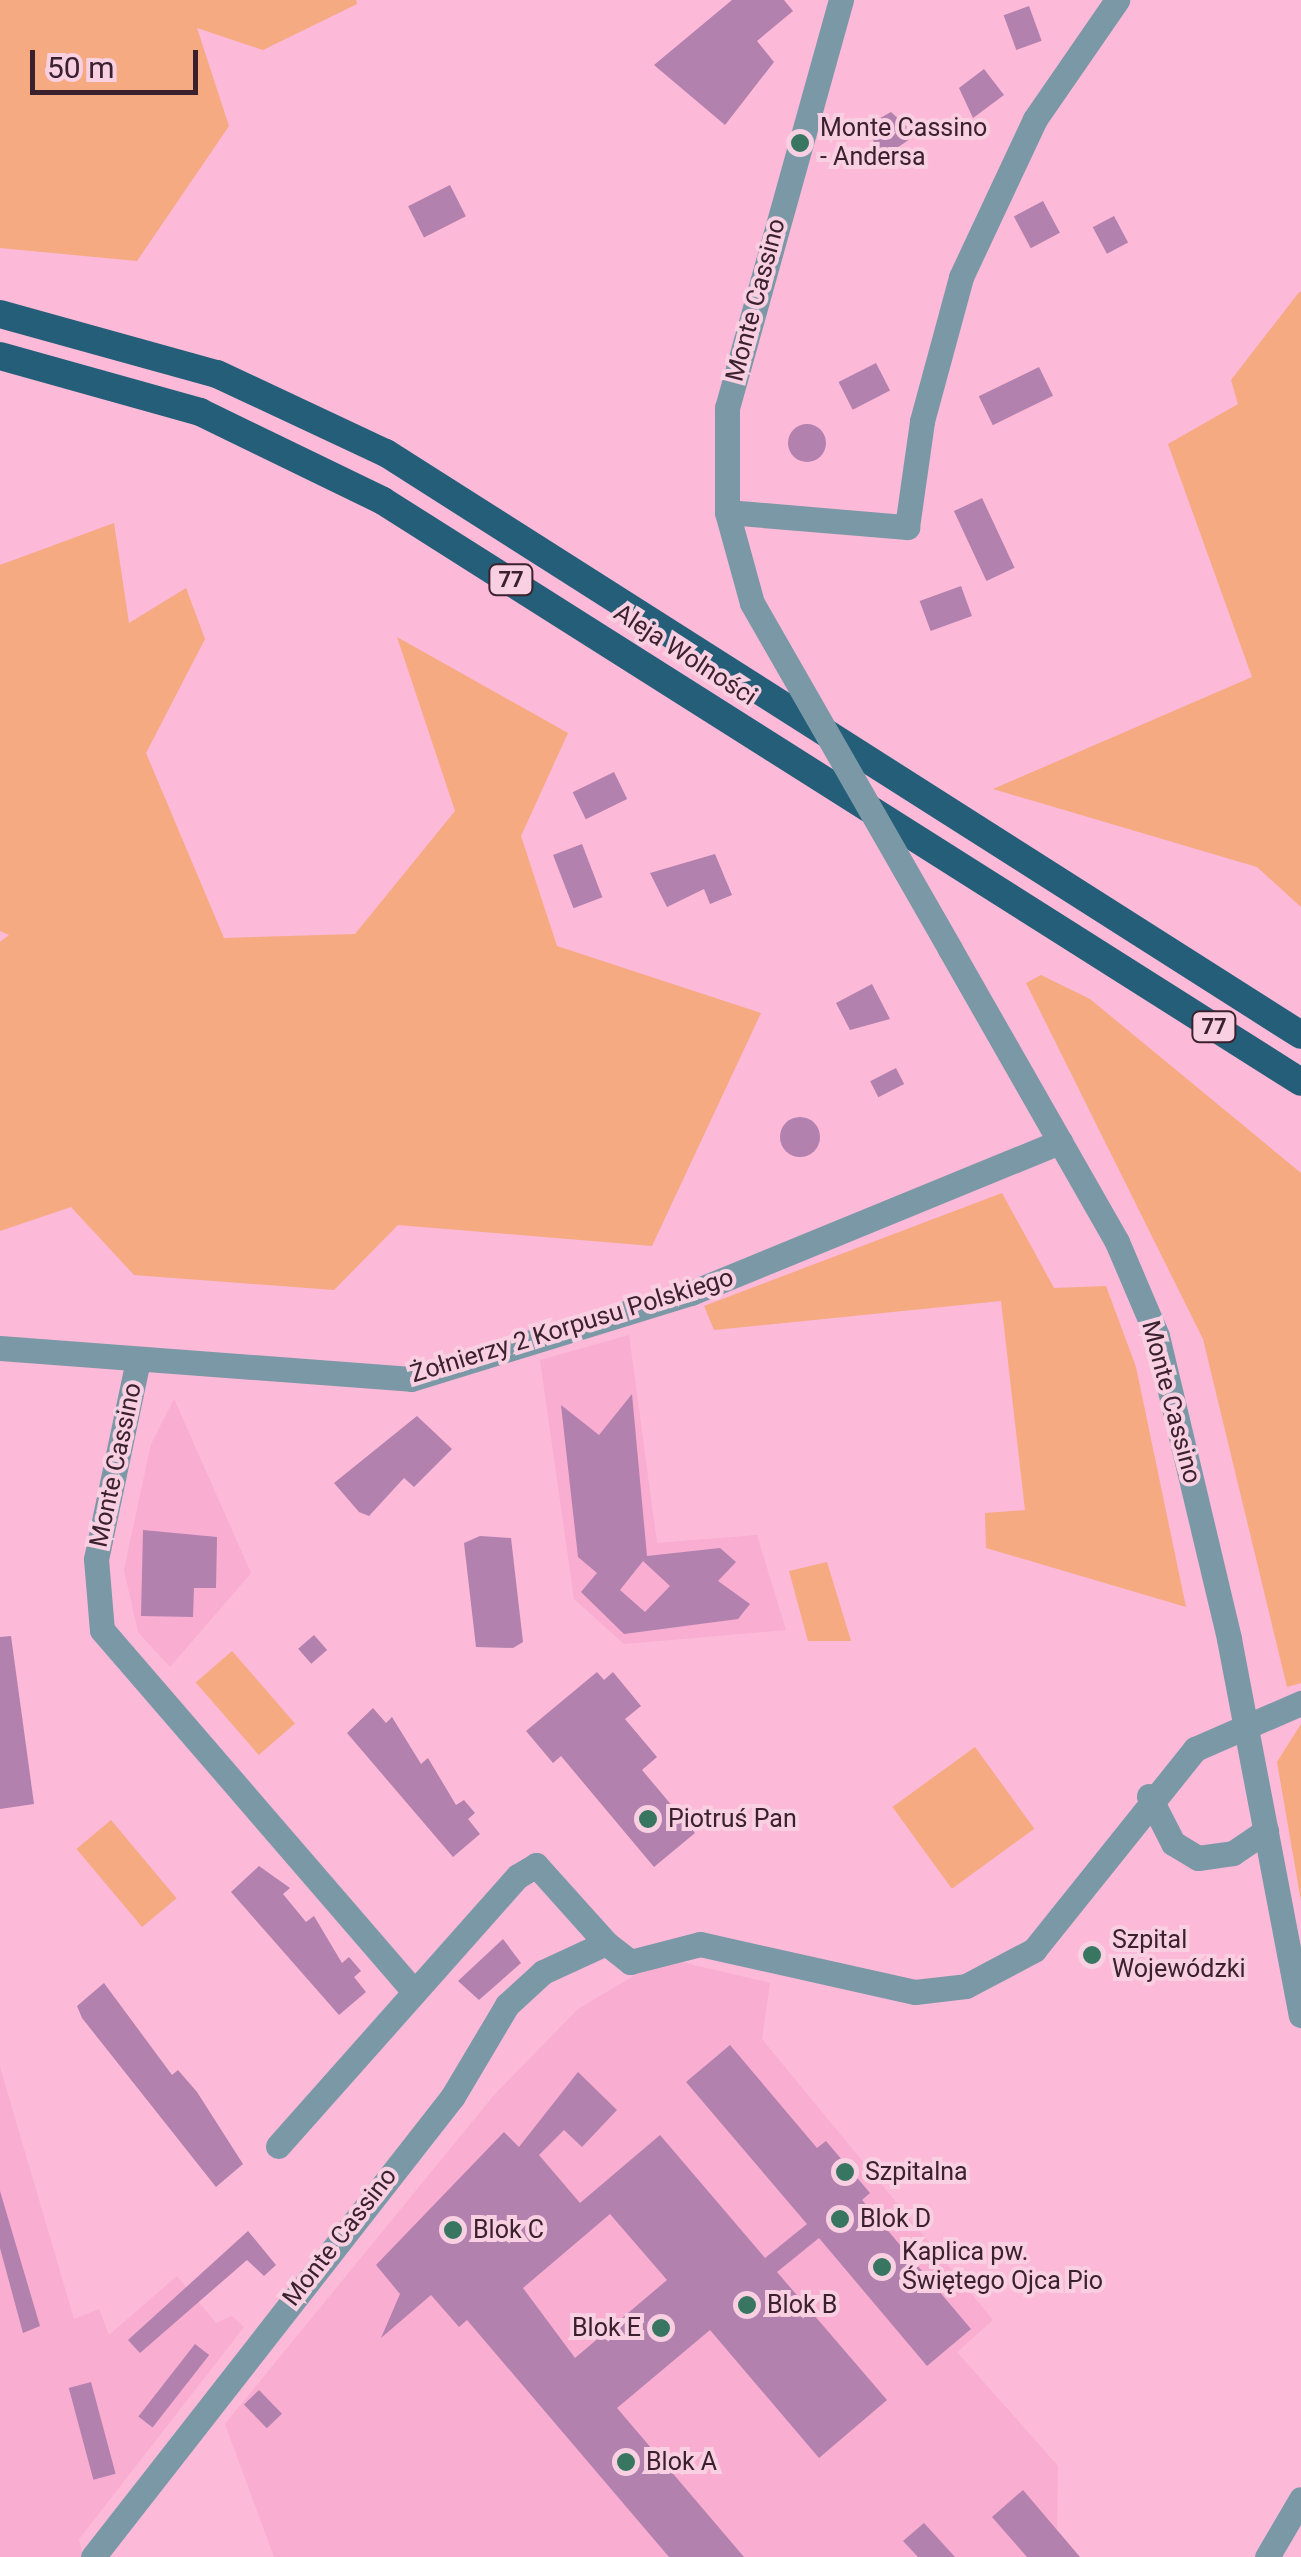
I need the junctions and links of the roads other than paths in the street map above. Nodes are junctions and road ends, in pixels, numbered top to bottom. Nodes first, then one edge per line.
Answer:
1 (841, 0) edge
2 (1117, 0) edge
3 (0, 314) edge
4 (0, 356) edge
5 (727, 512) junction
6 (1301, 1035) edge
7 (1301, 1082) edge
8 (1060, 1142) junction
9 (0, 1348) edge
10 (138, 1360) junction
11 (1299, 1704) edge
12 (1246, 1720) junction
13 (1148, 1796) junction
14 (1266, 1831) junction
15 (606, 1942) junction
16 (414, 1992) junction
17 (1301, 2016) edge
18 (278, 2146) dead end
19 (1301, 2499) edge
20 (92, 2557) edge
21 (1268, 2557) edge

1 - 5 street, Monte Cassino
2 - 5 street
3 - 6 highway, Aleja Wolności / 77
4 - 7 highway, Aleja Wolności / 77
5 - 8 street, Monte Cassino, bridge
8 - 10 street, Żołnierzy 2 Korpusu Polskiego
8 - 12 street, Monte Cassino
9 - 10 street, Żołnierzy 2 Korpusu Polskiego
10 - 16 street, Monte Cassino
11 - 12 street
12 - 13 street
12 - 14 street, Monte Cassino
13 - 14 street
13 - 15 street
14 - 17 street, Monte Cassino
15 - 16 street
15 - 20 street, Monte Cassino
16 - 18 street
19 - 21 street

